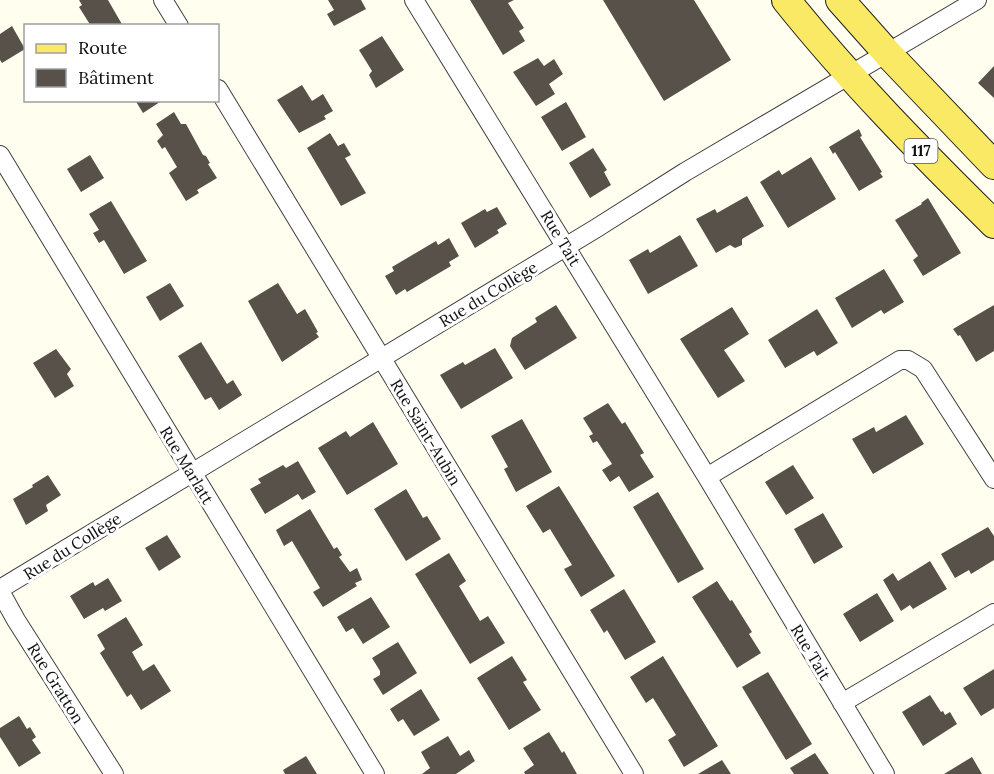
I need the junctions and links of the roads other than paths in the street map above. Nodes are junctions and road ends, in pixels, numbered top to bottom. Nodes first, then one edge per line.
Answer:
1 (163, 0) edge
2 (414, 0) edge
3 (786, 0) edge
4 (840, 0) edge
5 (977, 0) edge
6 (178, 24) edge
7 (888, 54) junction
8 (849, 76) junction
9 (219, 91) edge
10 (0, 155) edge
11 (994, 165) edge
12 (994, 224) edge
13 (566, 246) junction
14 (381, 358) junction
15 (192, 472) junction
16 (707, 477) junction
17 (994, 479) edge
18 (0, 590) edge
19 (994, 613) edge
20 (842, 704) junction
21 (114, 774) edge
22 (375, 774) edge
23 (634, 774) edge
24 (885, 774) edge

1 - 6 street
2 - 13 street, Rue Tait
3 - 8 main road, 117
4 - 7 main road, 117
5 - 7 street, Rue du Collège
7 - 8 street, Rue du Collège
7 - 11 main road, 117
8 - 12 main road, 117
8 - 13 street, Rue du Collège
9 - 14 street, Rue Saint-Aubin
10 - 15 street, Rue Marlatt
13 - 14 street, Rue du Collège
13 - 16 street, Rue Tait
14 - 15 street, Rue du Collège
14 - 23 street, Rue Saint-Aubin
15 - 18 street, Rue du Collège
15 - 22 street, Rue Marlatt
16 - 17 street
16 - 20 street, Rue Tait
18 - 21 street, Rue Gratton
19 - 20 street
20 - 24 street, Rue Tait

